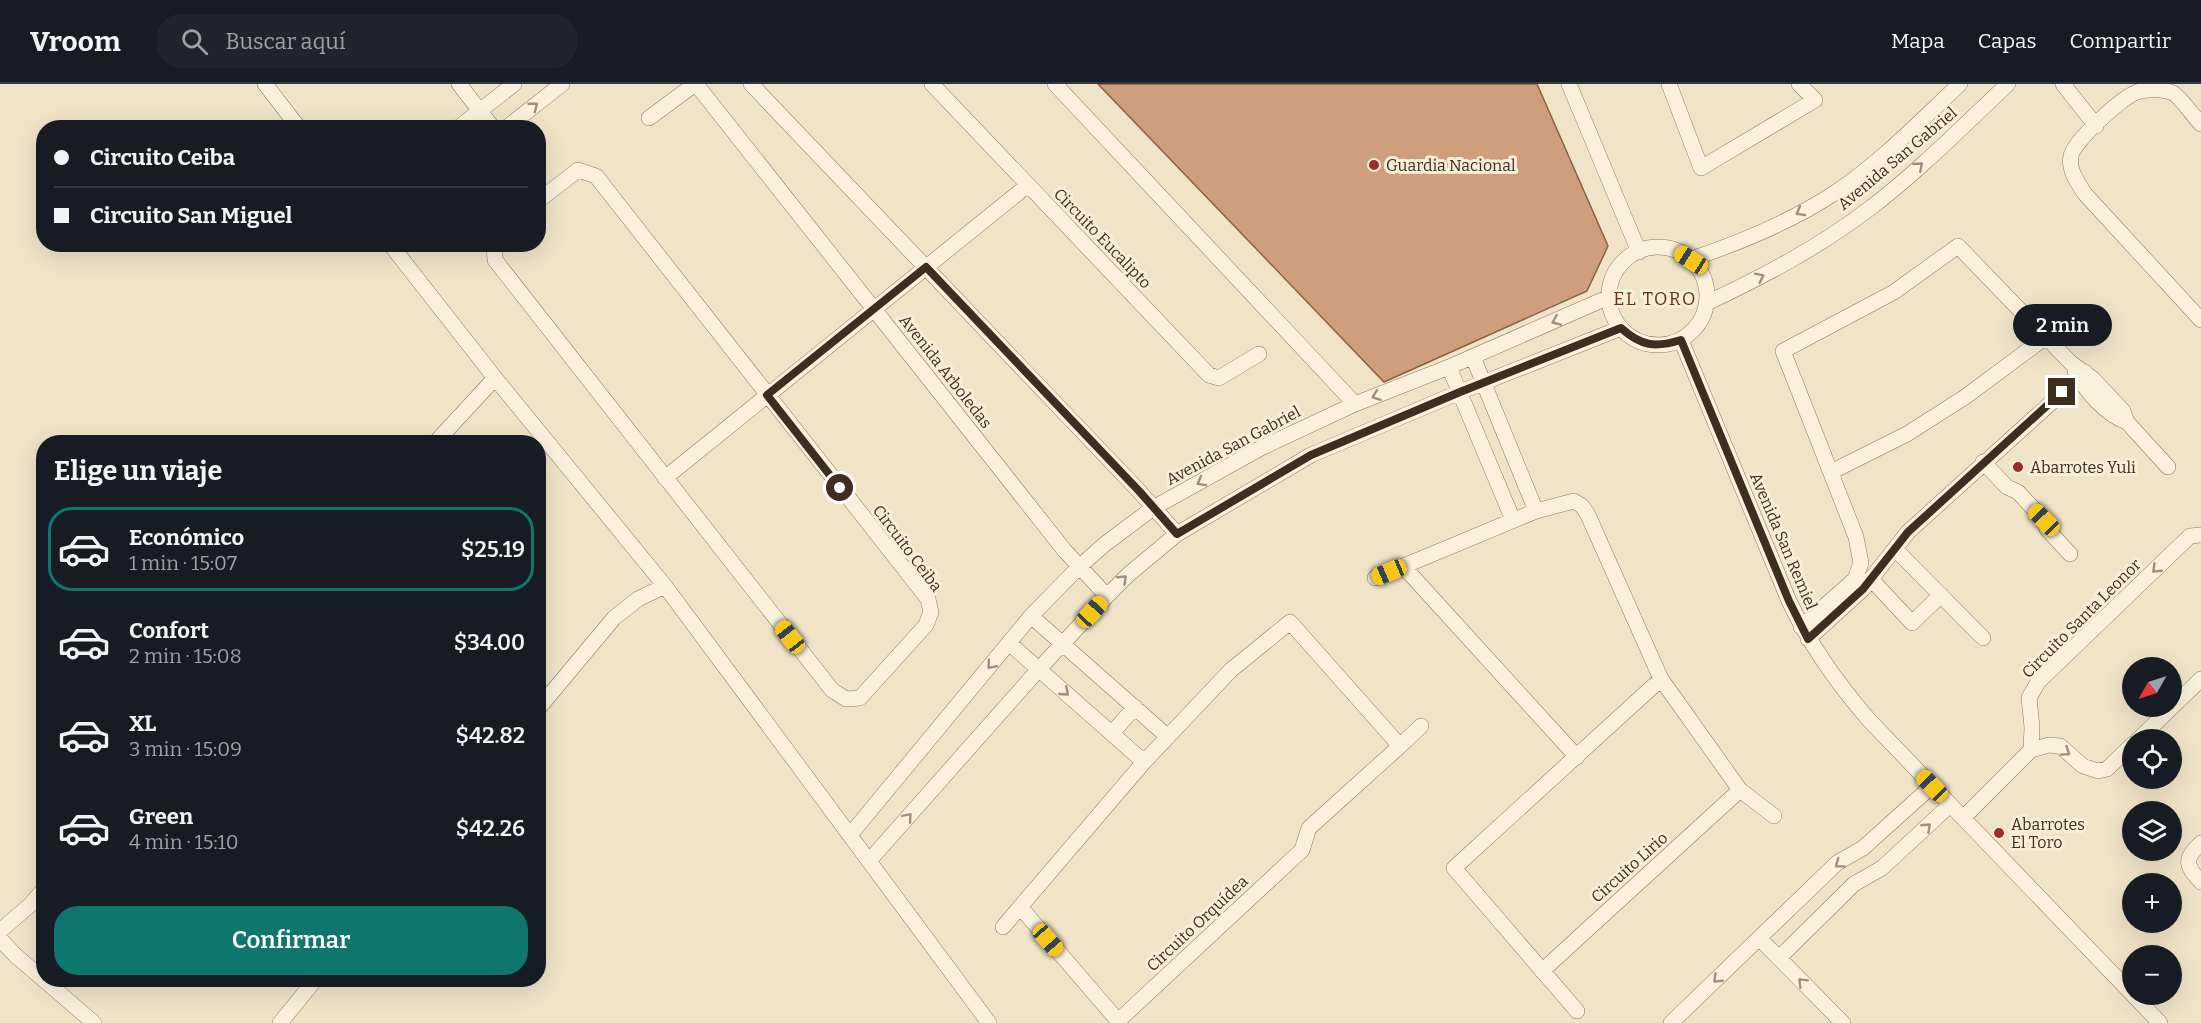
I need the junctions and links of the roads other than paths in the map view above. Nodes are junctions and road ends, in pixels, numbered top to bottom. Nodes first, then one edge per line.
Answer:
1 (264, 84) edge
2 (459, 84) edge
3 (514, 84) edge
4 (561, 84) edge
5 (695, 84) edge
6 (751, 84) edge
7 (932, 84) edge
8 (1055, 84) edge
9 (1569, 84) edge
10 (1669, 84) edge
11 (1799, 84) edge
12 (1960, 84) edge
13 (2008, 84) edge
14 (2063, 84) edge
15 (479, 111) junction
16 (649, 118) dead end
17 (292, 120) edge
18 (468, 120) edge
19 (486, 120) edge
20 (516, 120) edge
21 (2201, 124) edge
22 (2096, 126) junction
23 (1028, 185) junction
24 (546, 195) edge
25 (396, 252) edge
26 (494, 252) edge
27 (1639, 252) junction
28 (1691, 260) junction
29 (926, 267) junction
30 (1609, 297) junction
31 (1707, 303) junction
32 (874, 309) junction
33 (2201, 320) edge
34 (1621, 328) junction
35 (2046, 337) junction
36 (1681, 340) junction
37 (1259, 354) dead end
38 (1473, 357) junction
39 (1449, 367) junction
40 (2082, 375) junction
41 (495, 378) junction
42 (1484, 383) junction
43 (1460, 392) junction
44 (767, 395) junction
45 (1355, 404) junction
46 (442, 435) edge
47 (542, 435) edge
48 (546, 440) edge
49 (1983, 462) junction
50 (2169, 467) dead end
51 (1831, 472) junction
52 (1522, 477) junction
53 (665, 478) junction
54 (1498, 486) junction
55 (1153, 508) junction
56 (1536, 511) junction
57 (1513, 520) junction
58 (1177, 534) junction
59 (2201, 535) edge
60 (1895, 549) junction
61 (2070, 554) dead end
62 (1403, 566) junction
63 (1079, 567) junction
64 (1375, 578) dead end
65 (1871, 579) junction
66 (665, 586) junction
67 (1107, 596) junction
68 (1941, 596) junction
69 (1031, 616) junction
70 (1805, 633) junction
71 (1983, 638) dead end
72 (1009, 643) junction
73 (1062, 644) junction
74 (1039, 669) junction
75 (1661, 679) junction
76 (2201, 679) edge
77 (546, 699) edge
78 (1135, 707) junction
79 (1421, 726) dead end
80 (2149, 729) edge
81 (1112, 733) junction
82 (1168, 737) junction
83 (1400, 746) junction
84 (2031, 750) junction
85 (2122, 755) edge
86 (1577, 757) junction
87 (1144, 762) junction
88 (1932, 786) junction
89 (1740, 790) junction
90 (1950, 805) junction
91 (1774, 816) dead end
92 (1963, 818) junction
93 (850, 836) junction
94 (2201, 843) edge
95 (1863, 848) junction
96 (869, 861) junction
97 (1882, 868) junction
98 (2201, 882) edge
99 (36, 898) edge
100 (1021, 908) junction
101 (1003, 927) dead end
102 (0, 932) edge
103 (0, 939) edge
104 (1760, 939) junction
105 (1779, 958) junction
106 (1542, 971) junction
107 (36, 973) edge
108 (52, 987) edge
109 (309, 987) edge
110 (1577, 1011) dead end
111 (94, 1023) edge
112 (280, 1023) edge
113 (989, 1023) edge
114 (1671, 1023) edge
115 (1843, 1023) edge
116 (2160, 1023) edge

1 - 17 street
2 - 15 street
3 - 15 street
20 -> 4 street
5 - 16 street
5 - 32 street, Avenida Arboledas
6 - 29 street
7 - 23 street, Circuito Eucalipto
8 - 45 street
9 - 27 street
10 - 11 street
12 -> 28 street, Avenida San Gabriel
31 -> 13 street, Avenida San Gabriel
14 - 22 street
15 - 18 street
15 - 19 street
21 - 22 street
22 - 33 street
23 - 29 street
23 - 37 street, Circuito Eucalipto
24 - 44 street, Circuito Ceiba
25 - 41 street
26 - 53 street, Circuito Ceiba
27 - 28 street
27 - 30 street
28 - 31 street
29 - 32 street
29 - 55 street
30 - 34 street
30 -> 38 street, Avenida San Gabriel
31 - 36 street
32 - 44 street
32 - 63 street, Avenida Arboledas
34 - 36 street
34 - 42 street
35 - 40 street
35 - 51 street
35 - 51 street
36 - 70 street, Avenida San Remiel
38 - 39 street, Avenida San Gabriel
38 - 42 street
39 - 43 street
39 -> 45 street, Avenida San Gabriel
40 - 49 street
40 - 50 street
41 - 46 street
41 - 47 street
42 - 43 street
42 - 52 street
43 - 54 street
43 - 58 street
44 - 53 street
44 - 53 street, Circuito Ceiba
45 -> 55 street, Avenida San Gabriel
48 - 66 street
49 - 60 street
49 - 61 street
51 - 70 street
52 - 54 street
52 - 56 street
54 - 57 street
55 - 58 street
55 - 63 street, Avenida San Gabriel
56 - 57 street
56 - 75 street
57 - 62 street
67 -> 58 street
59 -> 84 street, Circuito Santa Leonor
60 - 65 street
60 - 68 street
62 - 64 street
62 - 86 street
63 - 67 street, Avenida Arboledas
63 - 69 street, Avenida San Gabriel
65 - 68 street
65 - 70 street
66 - 77 street
66 - 93 street
67 - 73 street
68 - 71 street
69 - 72 street, Avenida San Gabriel
69 - 73 street
70 - 88 street, Avenida San Remiel
72 - 74 street
72 -> 93 street, Avenida San Gabriel
73 - 74 street
73 - 78 street
74 -> 81 street
96 -> 74 street
75 - 86 street
75 - 89 street
76 - 80 street
78 - 81 street
78 - 82 street
79 - 83 street, Circuito Orquídea
81 - 87 street
82 - 83 street
82 - 87 street
83 - 100 street, Circuito Orquídea
84 -> 85 street
84 - 92 street
86 - 106 street
87 - 100 street
88 - 90 street, Avenida San Remiel
88 - 95 street
89 - 91 street
89 - 106 street, Circuito Lirio
90 - 92 street, Avenida San Remiel
97 -> 90 street
92 - 116 street, Avenida San Remiel
93 - 96 street
94 - 98 street
95 - 97 street
95 -> 104 street
96 - 113 street
97 - 105 street
99 - 102 street
100 - 101 street
103 - 107 street
104 - 105 street
104 -> 114 street
115 -> 105 street
106 - 110 street
108 - 111 street
109 - 112 street

